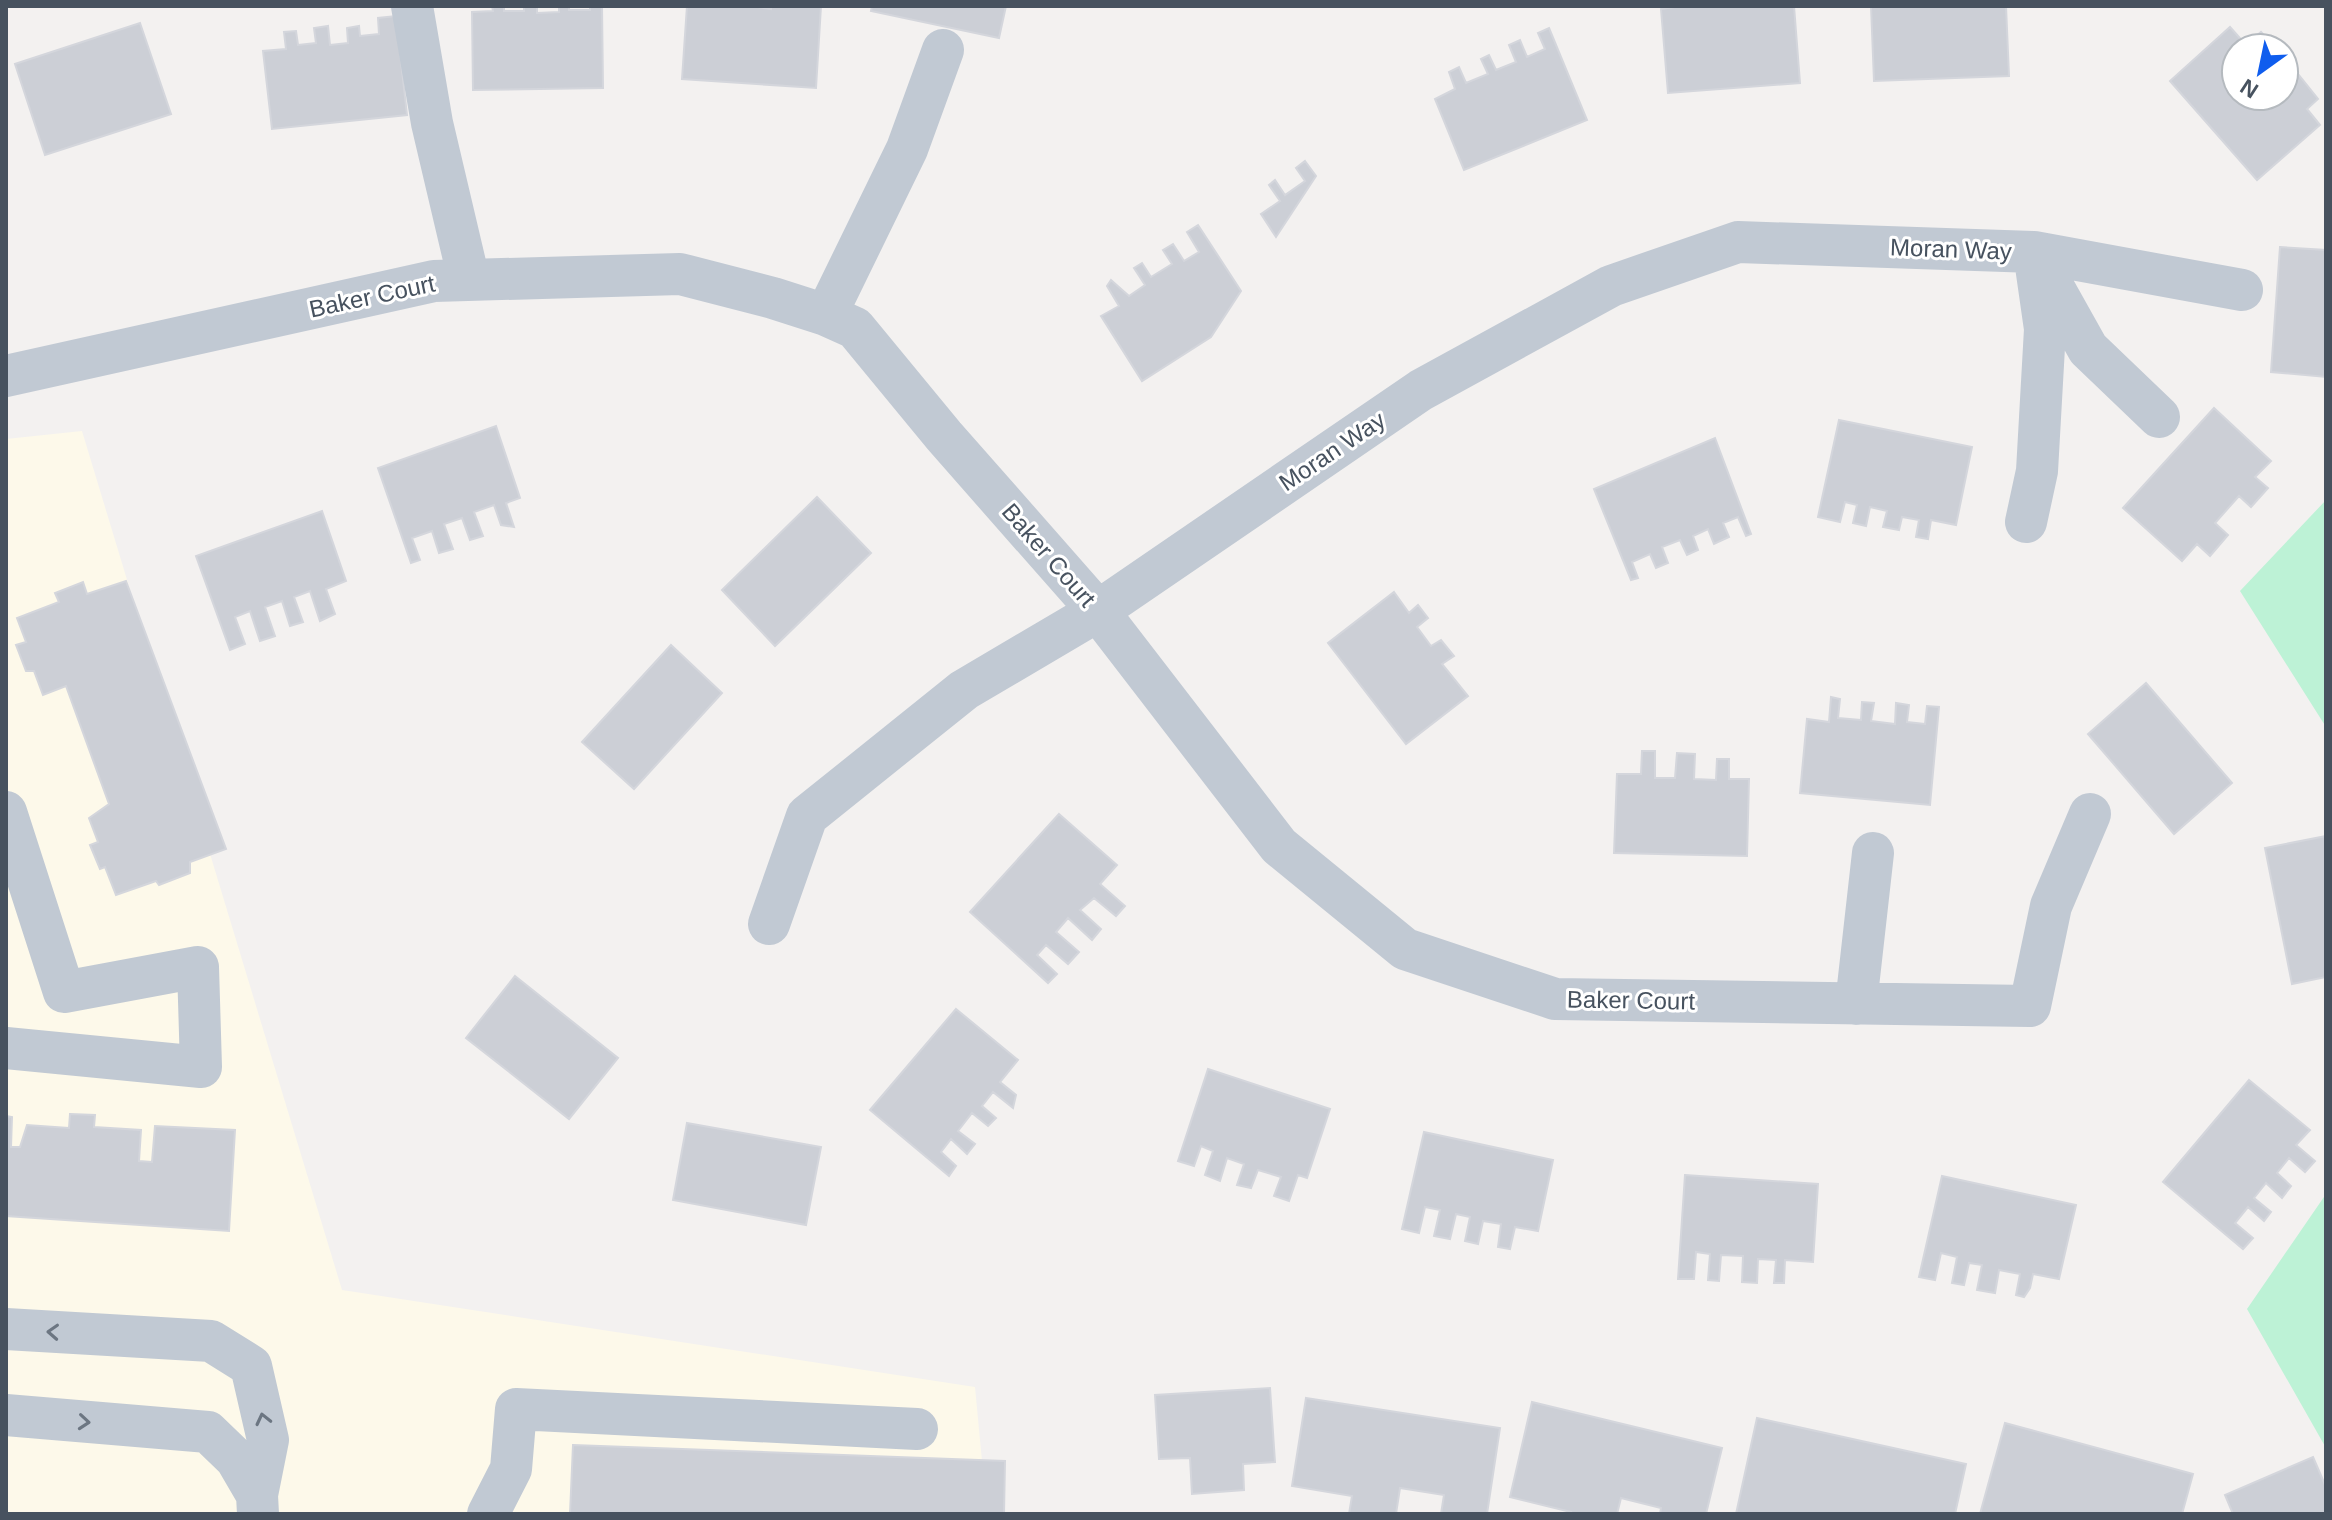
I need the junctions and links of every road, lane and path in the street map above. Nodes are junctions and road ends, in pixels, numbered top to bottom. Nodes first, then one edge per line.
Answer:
1 (412, 6) edge
2 (943, 50) dead end
3 (2034, 252) junction
4 (469, 280) junction
5 (2242, 290) dead end
6 (826, 315) junction
7 (6, 376) edge
8 (2159, 417) dead end
9 (2026, 522) dead end
10 (1098, 611) junction
11 (6, 812) edge
12 (2090, 814) dead end
13 (1873, 853) dead end
14 (769, 924) dead end
15 (64, 992) junction
16 (1856, 1004) junction
17 (13, 1048) edge
18 (6, 1329) edge
19 (6, 1415) edge
20 (917, 1429) dead end
21 (257, 1504) edge
22 (488, 1514) edge

1 - 4 street
2 - 6 street
3 - 5 street, Moran Way
3 - 8 street
3 - 9 street
3 - 10 street, Moran Way
4 - 6 street, Baker Court
4 - 7 street, Baker Court
6 - 10 street, Baker Court
10 - 14 street, Moran Way
10 - 16 street, Baker Court
11 - 15 street
12 - 16 street, Baker Court
13 - 16 street
15 - 17 street
15 - 17 street
21 -> 18 street
19 -> 21 street
20 - 22 street

